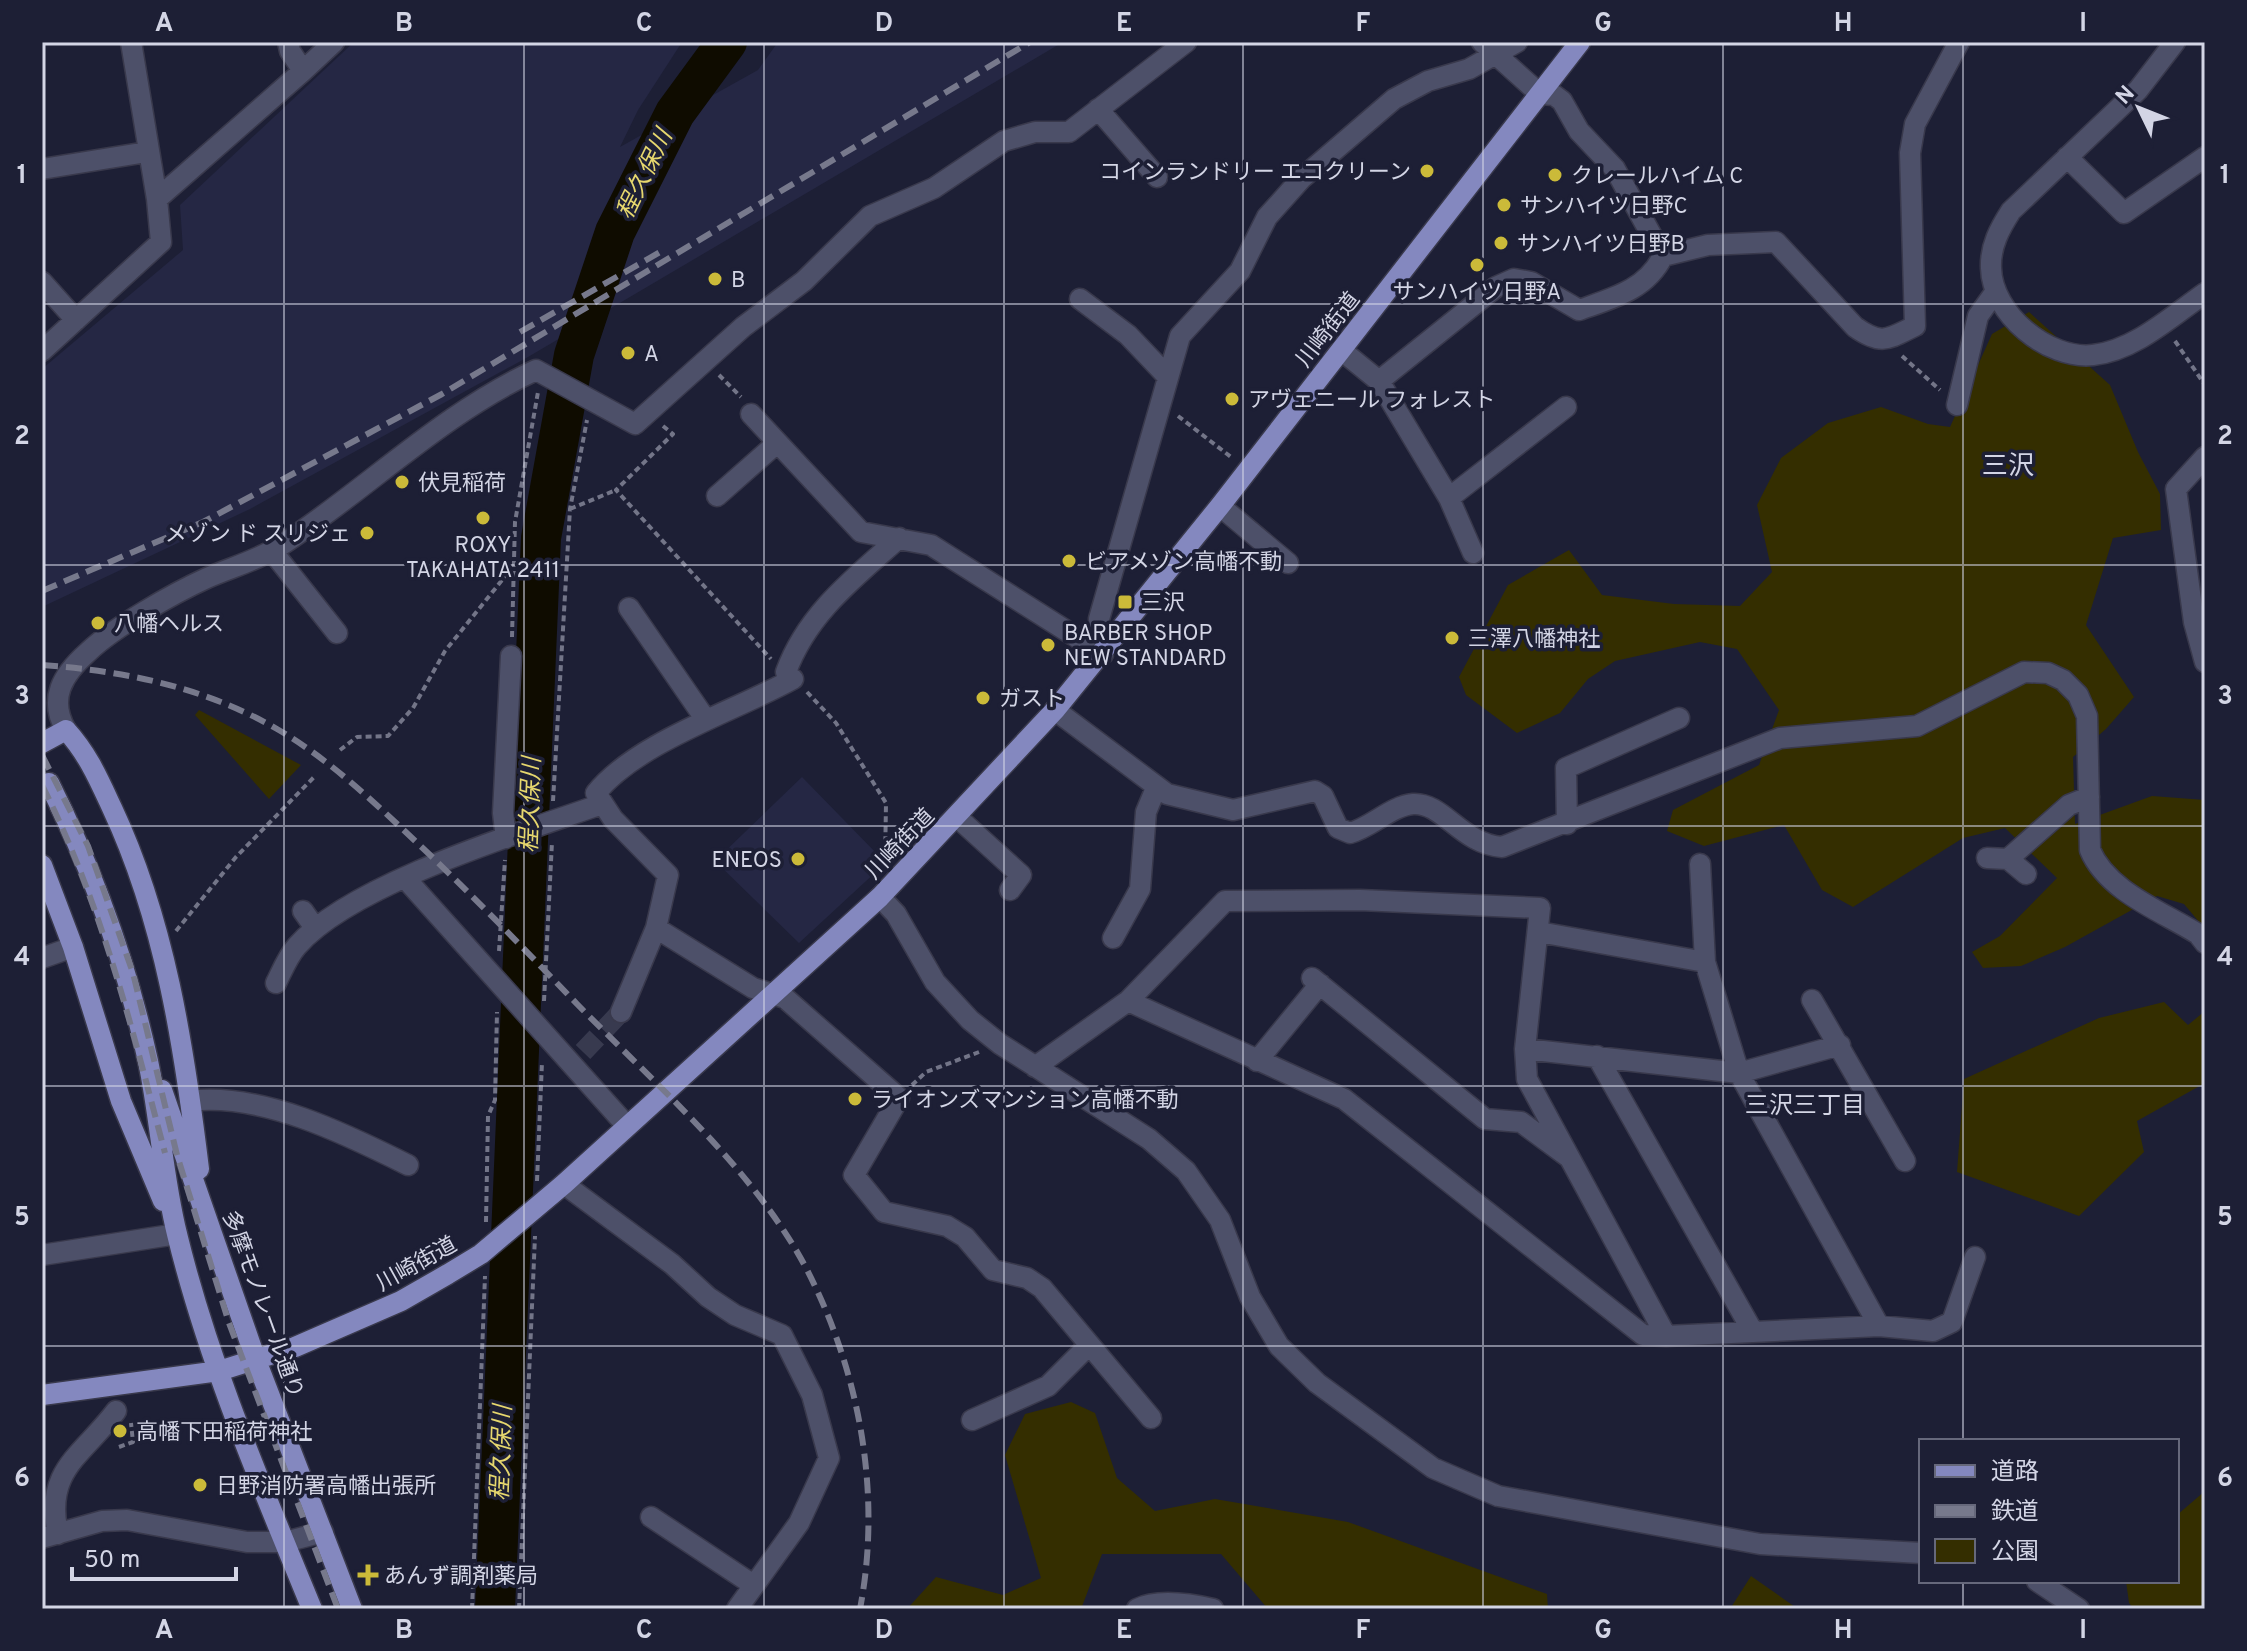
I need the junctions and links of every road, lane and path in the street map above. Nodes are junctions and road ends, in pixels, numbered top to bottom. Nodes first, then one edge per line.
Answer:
1 (131, 42) edge
2 (288, 42) edge
3 (334, 42) edge
4 (1186, 42) edge
5 (1517, 42) edge
6 (1580, 42) edge
7 (1959, 42) edge
8 (2175, 42) edge
9 (1490, 49) edge
10 (303, 71) junction
11 (1540, 94) junction
12 (1098, 109) junction
13 (147, 152) junction
14 (2067, 157) junction
15 (2205, 157) edge
16 (42, 169) edge
17 (1157, 177) dead end
18 (157, 199) junction
19 (1663, 256) junction
20 (42, 282) edge
21 (1996, 291) junction
22 (2205, 293) edge
23 (1080, 299) dead end
24 (76, 320) junction
25 (2162, 323) junction
26 (1190, 326) junction
27 (1886, 341) junction
28 (1341, 350) junction
29 (42, 351) edge
30 (1145, 352) junction
31 (706, 361) junction
32 (544, 375) junction
33 (1167, 376) junction
34 (1379, 381) junction
35 (2205, 385) edge
36 (590, 399) junction
37 (1159, 402) junction
38 (1957, 405) joint
39 (1566, 407) dead end
40 (650, 414) junction
41 (751, 414) joint
42 (777, 443) junction
43 (2205, 457) edge
44 (1236, 461) dead end
45 (616, 490) junction
46 (717, 496) dead end
47 (1449, 498) junction
48 (1220, 506) junction
49 (570, 509) junction
50 (899, 538) junction
51 (272, 551) junction
52 (1473, 553) dead end
53 (1288, 563) dead end
54 (513, 567) junction
55 (629, 608) dead end
56 (2199, 618) edge
57 (337, 633) dead end
58 (1103, 654) junction
59 (511, 656) joint
60 (2205, 662) edge
61 (790, 676) junction
62 (1055, 710) junction
63 (1679, 718) dead end
64 (706, 720) junction
65 (66, 730) junction
66 (42, 743) edge
67 (340, 750) dead end
68 (316, 775) dead end
69 (49, 783) dead end
70 (1156, 788) junction
71 (2089, 797) junction
72 (602, 804) junction
73 (957, 817) junction
74 (553, 821) junction
75 (1567, 824) junction
76 (506, 838) junction
77 (1700, 864) dead end
78 (42, 865) edge
79 (888, 867) dead end
80 (2026, 874) dead end
81 (405, 878) junction
82 (1010, 890) dead end
83 (880, 897) junction
84 (656, 928) junction
85 (1539, 932) junction
86 (172, 936) dead end
87 (1113, 938) dead end
88 (2205, 943) edge
89 (73, 947) junction
90 (42, 958) edge
91 (1705, 962) junction
92 (498, 980) junction
93 (276, 983) dead end
94 (772, 994) junction
95 (1812, 1000) dead end
96 (1128, 1001) junction
97 (621, 1012) tunnel mouth
98 (543, 1033) junction
99 (1000, 1044) junction
100 (1840, 1045) junction
101 (1525, 1049) junction
102 (1597, 1056) junction
103 (148, 1061) junction
104 (1257, 1061) junction
105 (1035, 1067) junction
106 (1739, 1073) junction
107 (899, 1098) junction
108 (190, 1101) junction
109 (627, 1126) junction
110 (1573, 1161) junction
111 (1905, 1161) dead end
112 (408, 1165) dead end
113 (537, 1183) dead end
114 (564, 1184) junction
115 (203, 1204) junction
116 (534, 1221) junction
117 (177, 1234) junction
118 (490, 1234) junction
119 (42, 1255) edge
120 (1975, 1257) dead end
121 (485, 1275) dead end
122 (1879, 1326) junction
123 (1753, 1332) junction
124 (1666, 1336) junction
125 (1089, 1345) junction
126 (256, 1360) junction
127 (219, 1371) junction
128 (42, 1395) edge
129 (116, 1411) dead end
130 (1151, 1418) dead end
131 (972, 1420) dead end
132 (132, 1432) dead end
133 (119, 1447) dead end
134 (651, 1517) dead end
135 (323, 1532) junction
136 (50, 1536) edge
137 (285, 1542) junction
138 (1919, 1553) edge
139 (2040, 1583) edge
140 (752, 1584) junction
141 (312, 1609) edge
142 (352, 1609) edge
143 (472, 1609) edge
144 (519, 1609) edge
145 (737, 1609) edge
146 (1137, 1609) edge
147 (1213, 1609) edge
148 (2079, 1609) edge

1 - 13 street
2 - 10 street
3 - 10 street
4 - 12 street
5 - 9 street
6 - 11 main road, 川崎街道
7 - 27 street
8 - 14 street
9 - 11 street
9 - 26 street
10 - 18 street
11 - 19 street
11 - 28 main road, 川崎街道
12 - 17 street
12 - 31 street
13 - 16 street
13 - 18 street
14 - 15 street
14 - 21 street
18 - 24 street
19 - 27 street
19 - 34 street
20 - 24 street
21 - 25 street
21 - 38 street
22 - 25 street
23 - 30 street
24 - 29 street
25 - 35 path
26 - 30 street
26 - 33 street
27 - 38 path
28 - 34 street
28 - 48 main road, 川崎街道
30 - 33 street
31 - 40 street
31 - 41 path
32 - 36 street
32 - 51 street
32 - 54 path
33 - 37 street
34 - 47 street
36 - 40 street
36 - 49 path
37 - 44 path
37 - 58 street
39 - 47 street
40 - 45 path
41 - 42 street
42 - 46 street
42 - 50 street
43 - 56 street
45 - 49 path
45 - 61 path
47 - 52 street
48 - 53 street
48 - 58 main road, 川崎街道
49 - 74 path
50 - 58 street
50 - 61 street
51 - 57 street
51 - 65 street
54 - 59 path
54 - 67 path
55 - 64 street
56 - 60 street
58 - 62 main road, 川崎街道
59 - 76 street
61 - 64 street
61 - 79 path
62 - 70 street
62 - 73 main road, 川崎街道
63 - 75 street
64 - 72 street
65 - 66 main road
65 - 108 main road
68 - 86 path
69 - 103 main road, 多摩モノレール通り
70 - 75 street
70 - 87 street
71 - 75 street
71 - 80 street
71 - 88 street
72 - 74 street
72 - 84 street
73 - 82 street
73 - 83 main road, 川崎街道
74 - 76 street
74 - 98 path
76 - 81 street
76 - 92 path
77 - 91 street
78 - 89 main road
81 - 92 street
81 - 93 street
83 - 94 main road, 川崎街道
83 - 99 street
84 - 94 street
84 - 97 street
85 - 91 street
85 - 96 street
85 - 101 street
89 - 90 street
89 - 117 main road
91 - 106 street
92 - 98 street
92 - 118 path
94 - 107 street
94 - 109 main road, 川崎街道
95 - 100 street
96 - 104 street
96 - 105 street
98 - 109 street
98 - 113 path
99 - 105 street
99 - 107 path
100 - 106 street
100 - 111 street
101 - 102 street
101 - 110 street
102 - 106 street
102 - 123 street
103 - 115 main road, 多摩モノレール通り
103 - 117 main road, 多摩モノレール通り
104 - 110 street
104 - 124 street
105 - 138 street
106 - 122 street
107 - 125 street
108 - 112 street
108 - 115 main road
109 - 114 main road, 川崎街道
110 - 124 street
114 - 116 main road, 川崎街道
114 - 140 street
115 - 126 main road, 多摩モノレール通り
116 - 118 main road, 川崎街道
116 - 144 path
117 - 119 street
117 - 127 main road, 多摩モノレール通り
118 - 126 main road, 川崎街道
120 - 122 street
121 - 143 path
122 - 123 street
123 - 124 street
125 - 130 street
125 - 131 street
126 - 127 main road, 川崎街道
126 - 135 main road, 多摩モノレール通り
127 - 128 main road, 川崎街道
127 - 137 main road, 多摩モノレール通り
129 - 136 street
132 - 133 path
134 - 140 street
135 - 137 street
135 - 142 main road, 多摩モノレール通り
136 - 137 street
137 - 141 main road, 多摩モノレール通り
139 - 148 street
140 - 145 street
146 - 147 street

